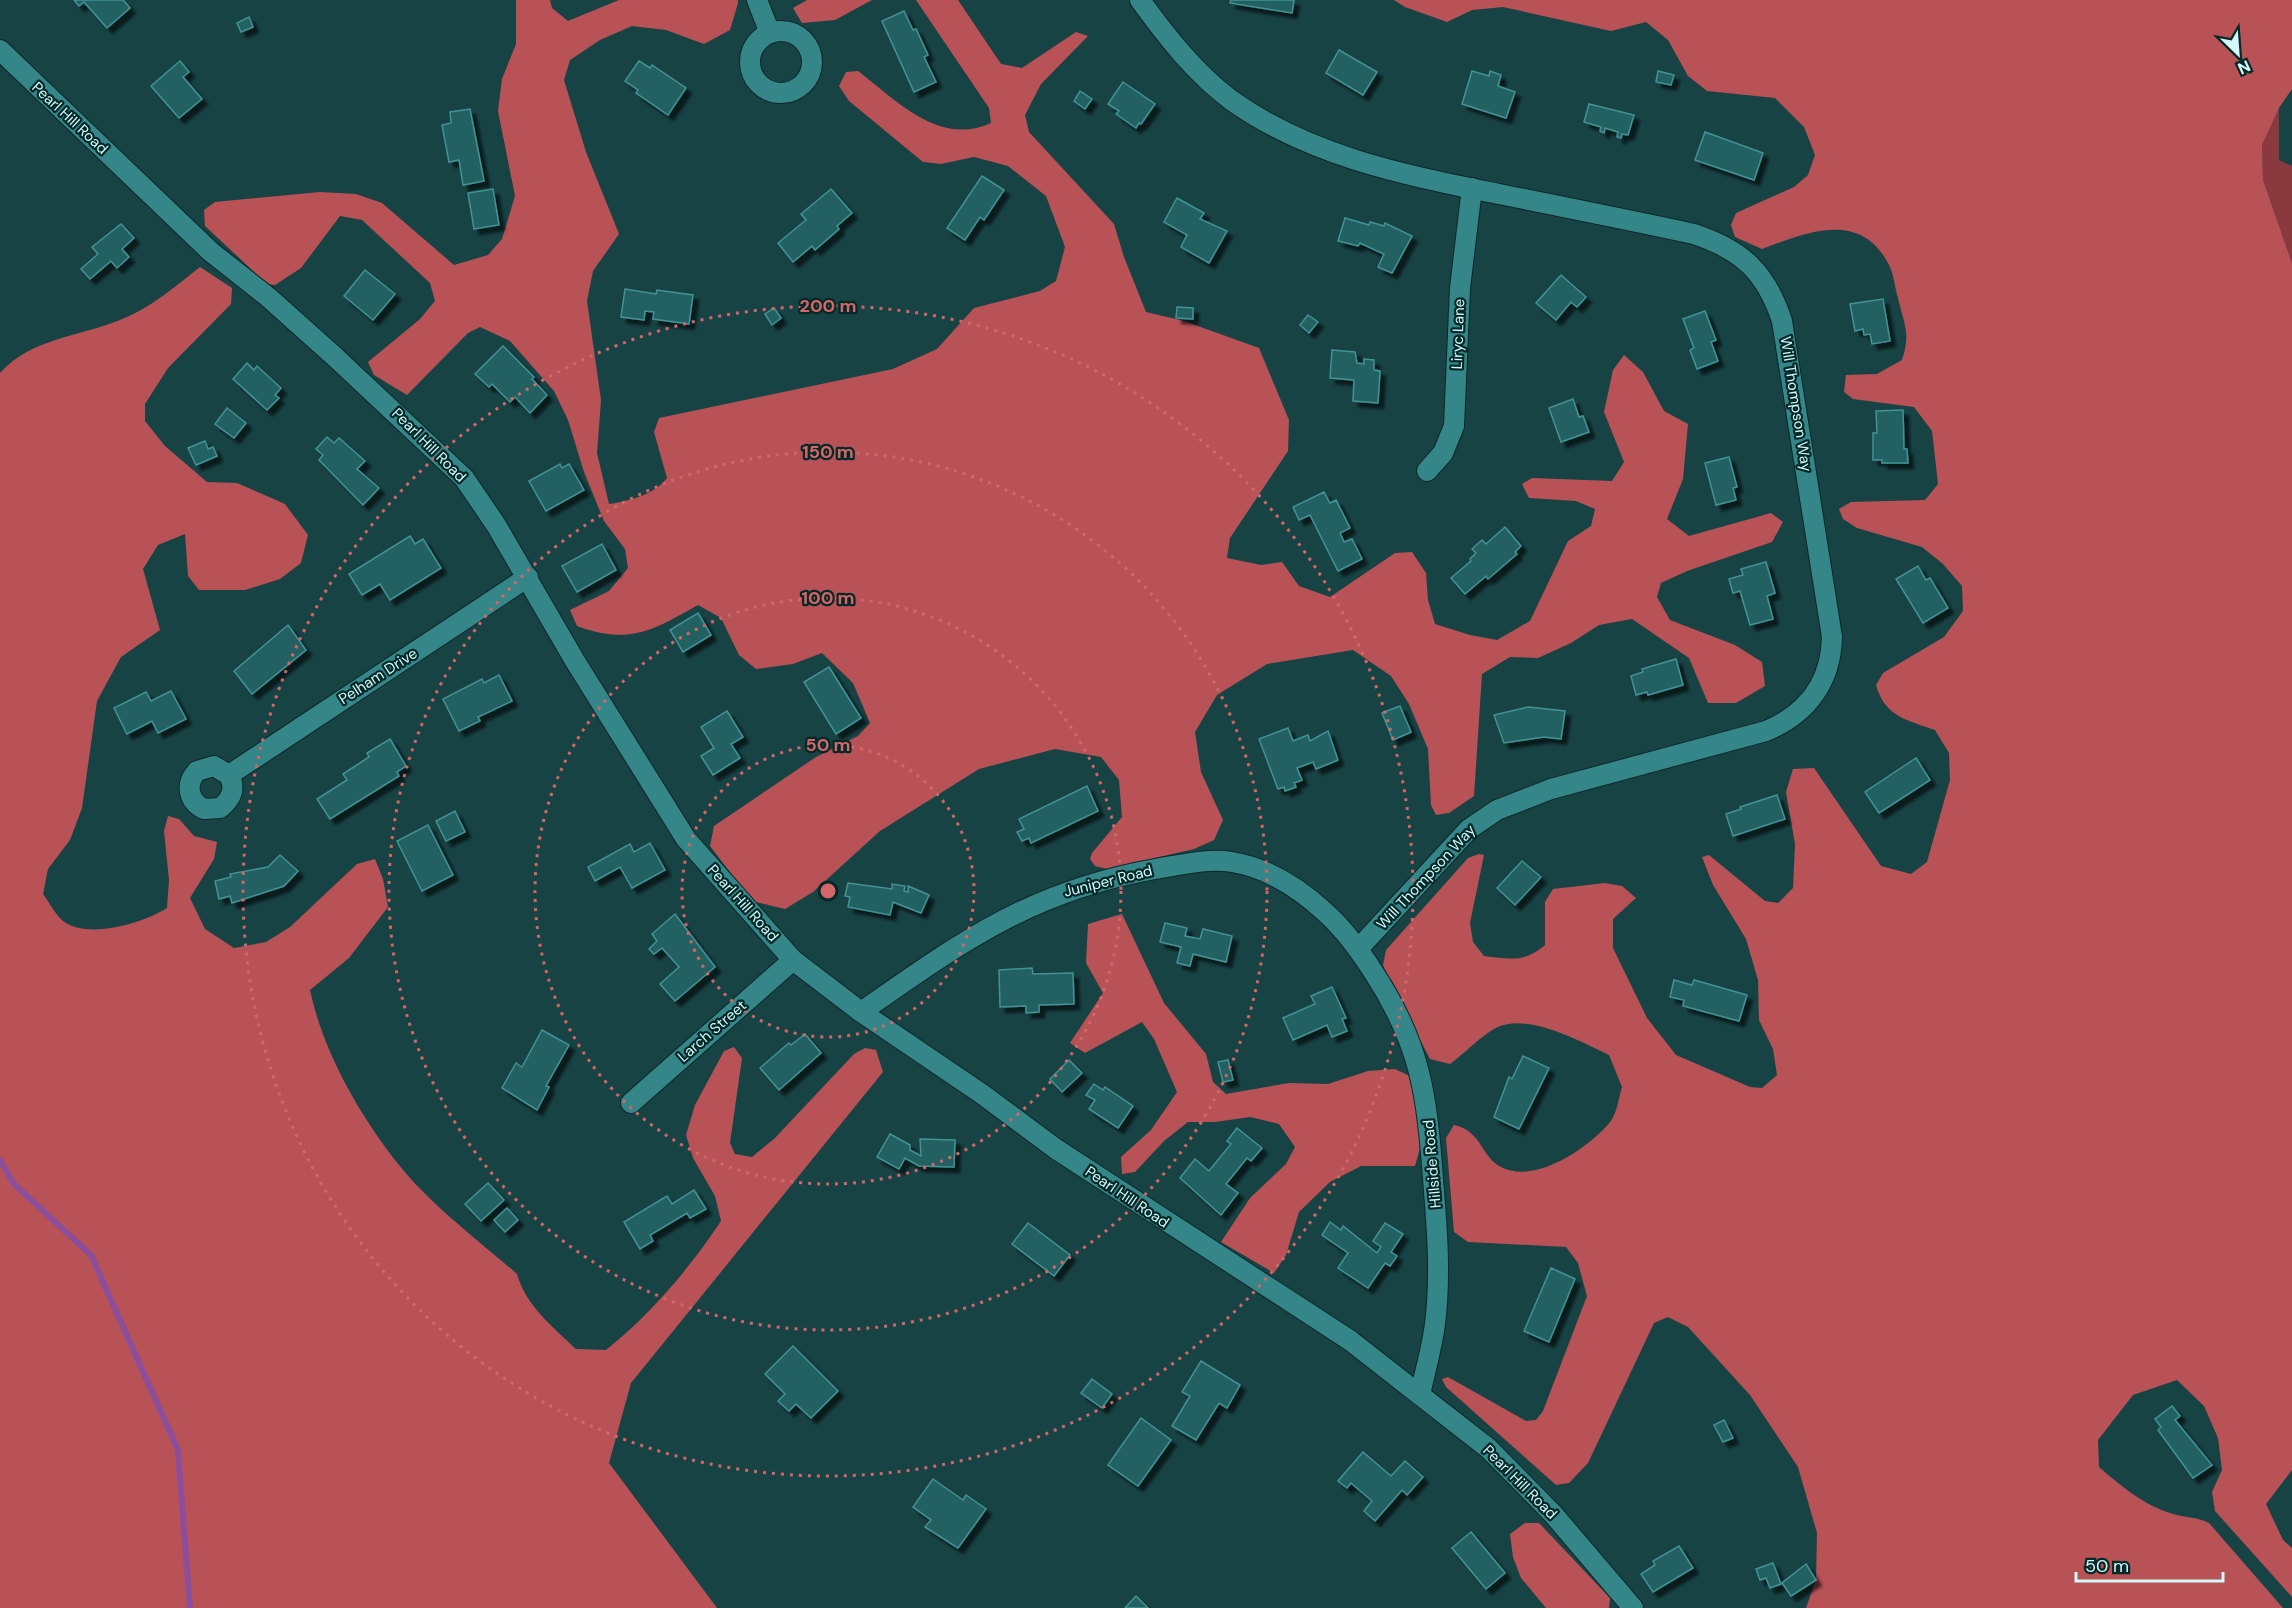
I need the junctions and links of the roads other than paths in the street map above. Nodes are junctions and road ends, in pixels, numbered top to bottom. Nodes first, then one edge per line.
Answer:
1 (757, 0) edge
2 (1140, 0) edge
3 (770, 33) dead end
4 (0, 50) edge
5 (1472, 188) junction
6 (1427, 471) dead end
7 (528, 577) junction
8 (229, 775) dead end
9 (1358, 949) junction
10 (793, 960) junction
11 (861, 1012) junction
12 (631, 1103) dead end
13 (1420, 1395) junction
14 (1633, 1608) edge

1 - 3 street
2 - 5 street, Will Thompson Way
4 - 7 street, Pearl Hill Road
5 - 6 street, Liryc Lane
5 - 9 street, Will Thompson Way
7 - 8 street, Pelham Drive
7 - 10 street, Pearl Hill Road
9 - 11 street, Juniper Road
9 - 13 street, Hillside Road
10 - 11 street, Pearl Hill Road
10 - 12 street, Larch Street
11 - 13 street, Pearl Hill Road
13 - 14 street, Pearl Hill Road

